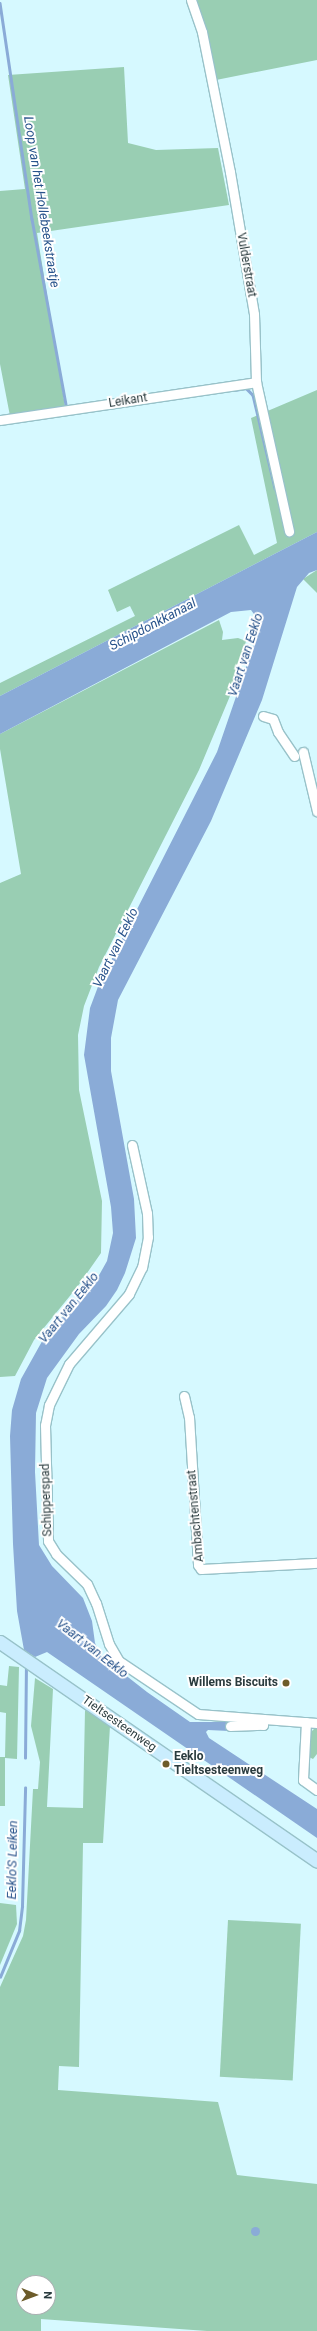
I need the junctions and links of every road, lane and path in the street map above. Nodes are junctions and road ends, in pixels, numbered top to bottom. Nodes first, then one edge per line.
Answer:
1 (191, 0) edge
2 (256, 382) junction
3 (0, 420) edge
4 (289, 531) dead end
5 (263, 716) dead end
6 (302, 752) dead end
7 (294, 756) dead end
8 (317, 811) edge
9 (132, 1145) dead end
10 (184, 1396) dead end
11 (317, 1564) edge
12 (0, 1642) edge
13 (263, 1719) junction
14 (306, 1722) junction
15 (317, 1723) edge
16 (230, 1726) dead end
17 (317, 1790) edge
18 (317, 1861) edge

1 - 2 street, Vulderstraat
2 - 3 street, Leikant
2 - 4 street, Vulderstraat
5 - 7 street
6 - 8 street
9 - 13 street, Schipperspad
10 - 11 street, Ambachtenstraat
12 - 18 main road, Tieltsesteenweg
13 - 14 street, Schipperspad
13 - 16 street
14 - 15 street, Schipperspad
14 - 17 street

